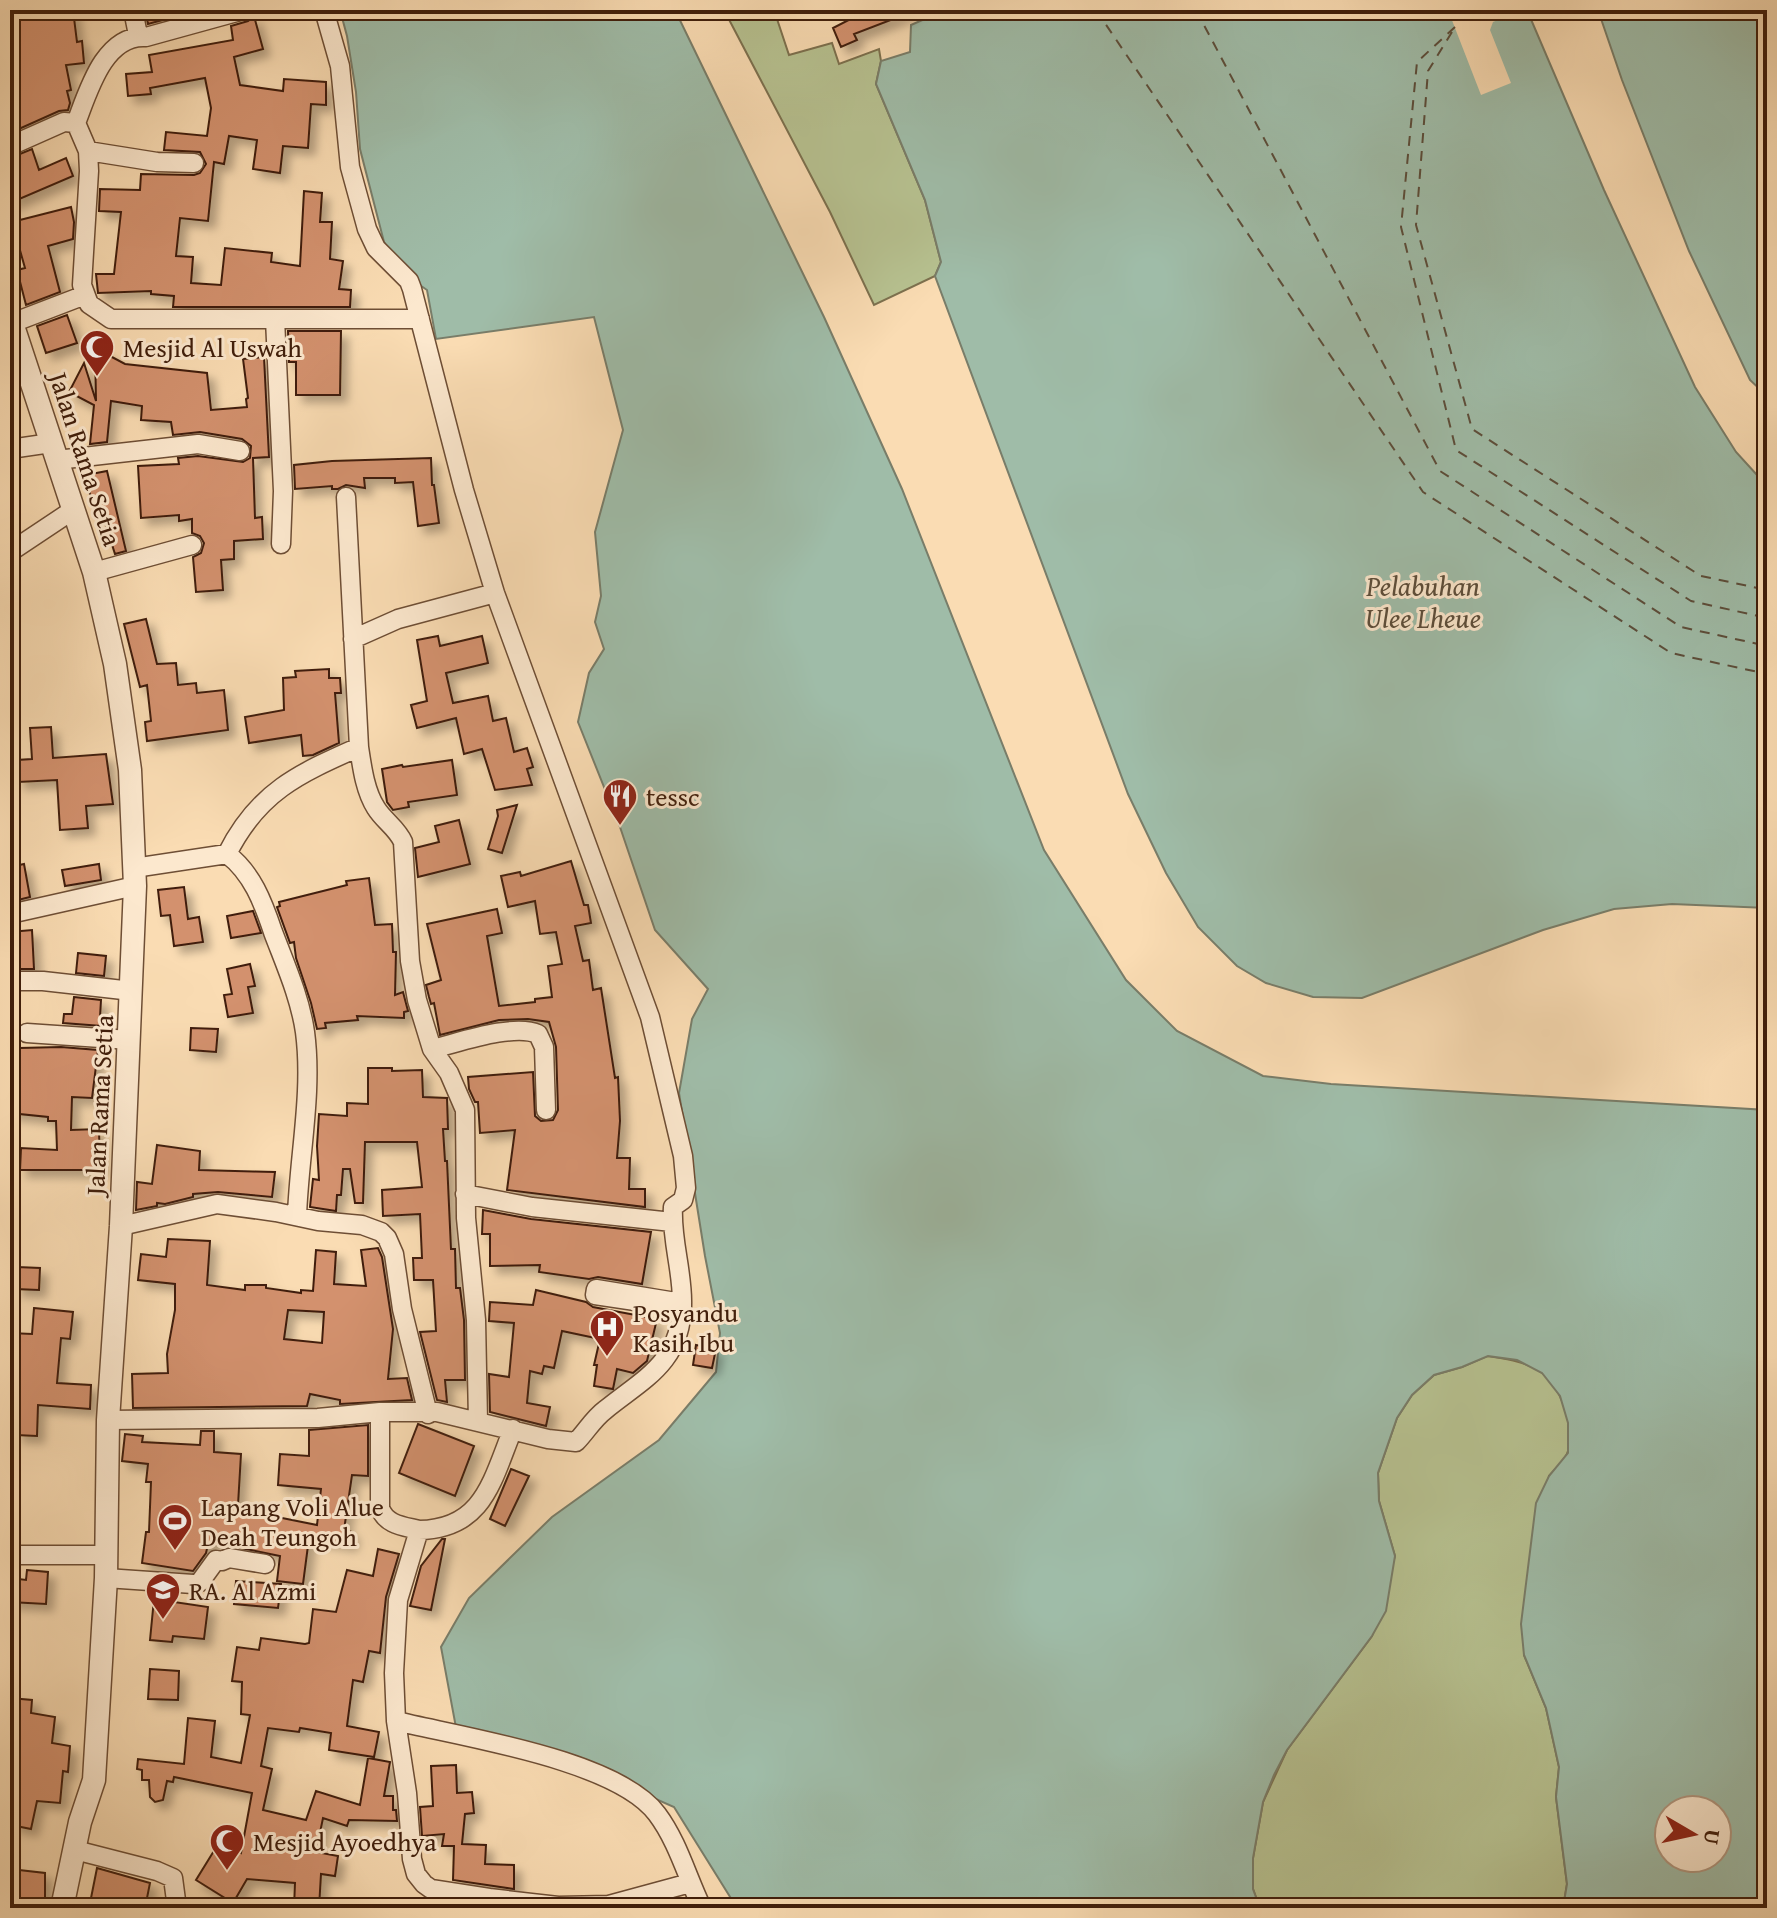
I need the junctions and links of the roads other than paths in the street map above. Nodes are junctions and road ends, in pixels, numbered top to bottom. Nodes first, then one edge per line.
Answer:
1 (133, 10) edge
2 (244, 10) edge
3 (324, 10) edge
4 (138, 35) junction
5 (76, 123) junction
6 (10, 146) edge
7 (88, 151) junction
8 (194, 163) dead end
9 (85, 295) junction
10 (275, 319) junction
11 (420, 319) junction
12 (11, 320) edge
13 (10, 449) edge
14 (240, 451) dead end
15 (54, 452) junction
16 (346, 497) dead end
17 (73, 510) junction
18 (281, 544) dead end
19 (192, 545) dead end
20 (10, 552) edge
21 (94, 572) junction
22 (495, 593) junction
23 (353, 639) junction
24 (359, 747) junction
25 (227, 854) junction
26 (134, 877) junction
27 (10, 914) edge
28 (10, 981) edge
29 (132, 991) junction
30 (27, 1033) dead end
31 (130, 1040) junction
32 (432, 1049) junction
33 (546, 1110) dead end
34 (465, 1194) junction
35 (297, 1216) junction
36 (672, 1222) junction
37 (121, 1226) junction
38 (380, 1412) junction
39 (428, 1414) junction
40 (108, 1420) junction
41 (478, 1421) junction
42 (513, 1429) junction
43 (419, 1530) junction
44 (10, 1555) edge
45 (107, 1555) junction
46 (265, 1564) dead end
47 (106, 1578) junction
48 (396, 1721) junction
49 (75, 1850) junction
50 (690, 1883) junction
51 (488, 1903) edge
52 (62, 1908) edge
53 (177, 1908) edge
54 (702, 1908) edge

1 - 4 street
2 - 4 street
3 - 11 street
4 - 5 street
5 - 6 street
5 - 7 street
7 - 8 street
7 - 9 street
9 - 10 street
9 - 12 street
10 - 11 street
10 - 18 street
11 - 22 street
12 - 15 street, Jalan Rama Setia
13 - 15 street
14 - 15 street
15 - 17 street, Jalan Rama Setia
16 - 23 street
17 - 20 street
17 - 21 street, Jalan Rama Setia
19 - 21 street
21 - 26 street, Jalan Rama Setia
22 - 23 street
22 - 36 street
23 - 24 street
24 - 25 street
24 - 32 street
25 - 26 street
25 - 35 street
26 - 27 street
26 - 29 street, Jalan Rama Setia
28 - 29 street
29 - 31 street, Jalan Rama Setia
30 - 31 street
31 - 37 street, Jalan Rama Setia
32 - 33 street
32 - 34 street
34 - 36 street
34 - 41 street
35 - 37 street
35 - 39 street
36 - 42 street
37 - 40 street, Jalan Rama Setia
38 - 39 street
38 - 40 street
38 - 43 street
39 - 41 street
40 - 45 street, Jalan Rama Setia
41 - 42 street
42 - 43 street
43 - 48 street
44 - 45 street
45 - 47 street, Jalan Rama Setia
46 - 47 street
47 - 49 street, Jalan Rama Setia
48 - 50 street
48 - 51 street
49 - 52 street, Jalan Rama Setia
49 - 53 street
50 - 51 street
50 - 54 street

